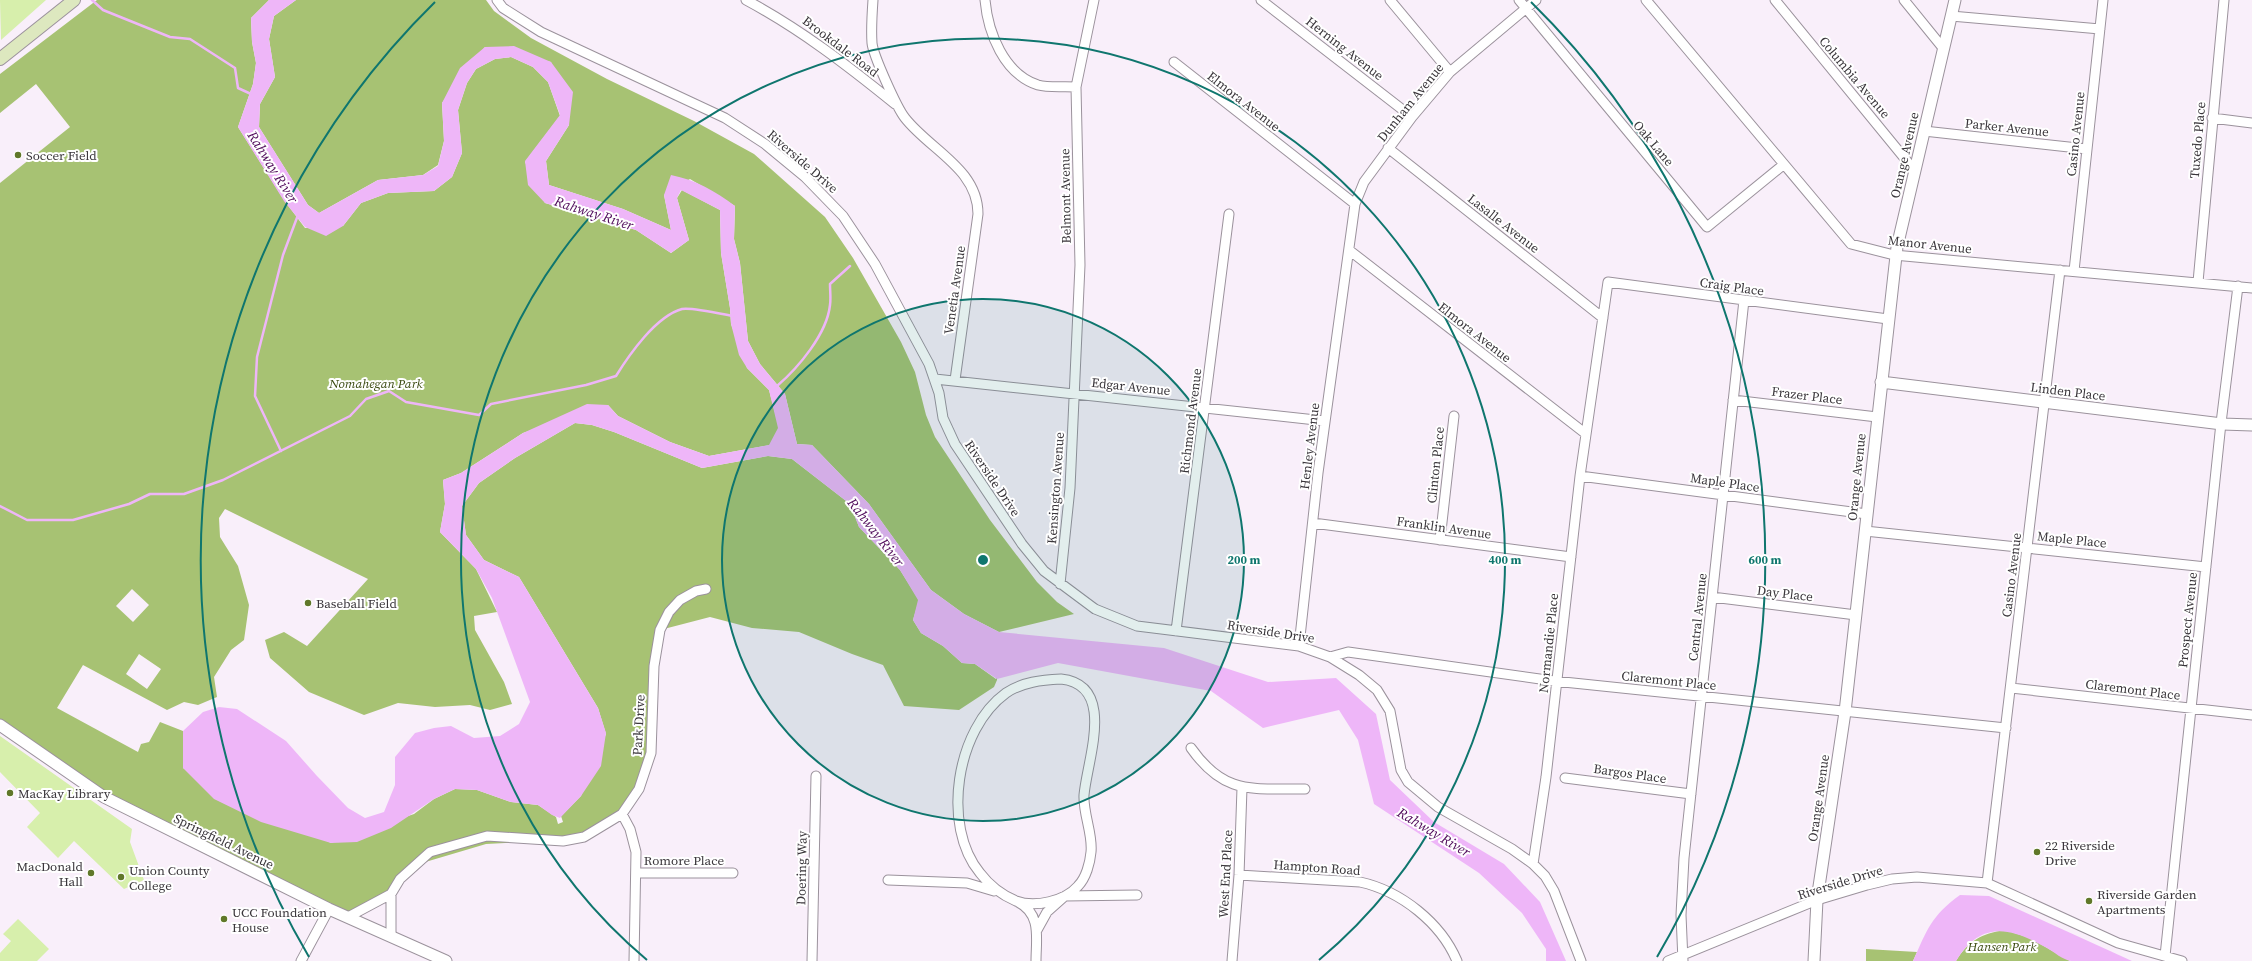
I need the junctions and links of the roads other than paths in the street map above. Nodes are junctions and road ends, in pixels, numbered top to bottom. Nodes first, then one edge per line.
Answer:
1 (74, 0) edge
2 (497, 0) edge
3 (746, 0) edge
4 (873, 0) edge
5 (985, 0) edge
6 (1094, 0) edge
7 (1261, 0) edge
8 (1390, 0) edge
9 (1518, 0) edge
10 (1536, 0) edge
11 (1646, 0) edge
12 (1775, 0) edge
13 (1904, 0) edge
14 (1954, 0) edge
15 (2103, 0) edge
16 (2224, 0) edge
17 (757, 3) edge
18 (1526, 8) junction
19 (1951, 16) junction
20 (2100, 29) junction
21 (1944, 48) junction
22 (0, 58) edge
23 (1174, 62) dead end
24 (1450, 72) junction
25 (1076, 87) junction
26 (896, 105) junction
27 (1412, 117) junction
28 (2212, 118) junction
29 (2252, 123) edge
30 (1924, 132) junction
31 (1388, 148) junction
32 (2087, 149) junction
33 (1783, 165) junction
34 (1915, 172) junction
35 (1355, 204) junction
36 (1230, 214) dead end
37 (1349, 250) junction
38 (1896, 255) junction
39 (2060, 270) junction
40 (2074, 271) junction
41 (2198, 282) junction
42 (2238, 286) junction
43 (2252, 288) edge
44 (1744, 300) junction
45 (1603, 318) junction
46 (1888, 319) junction
47 (935, 379) junction
48 (955, 380) junction
49 (1881, 382) junction
50 (1074, 393) junction
51 (1733, 400) junction
52 (2044, 402) junction
53 (1205, 408) junction
54 (1454, 416) dead end
55 (1877, 417) junction
56 (1325, 421) junction
57 (2221, 423) junction
58 (2252, 425) edge
59 (1586, 434) junction
60 (1580, 476) junction
61 (1723, 495) junction
62 (1866, 514) junction
63 (1313, 523) junction
64 (1865, 531) junction
65 (1440, 540) junction
66 (2027, 548) junction
67 (1571, 557) junction
68 (2206, 566) junction
69 (1060, 584) junction
70 (706, 589) dead end
71 (1712, 598) junction
72 (1856, 615) junction
73 (1176, 630) junction
74 (1299, 646) junction
75 (1330, 657) junction
76 (1557, 681) junction
77 (2011, 688) junction
78 (1702, 696) junction
79 (2191, 709) junction
80 (1845, 712) junction
81 (2252, 715) edge
82 (0, 725) edge
83 (2006, 728) junction
84 (1191, 748) dead end
85 (816, 776) dead end
86 (1565, 778) dead end
87 (1242, 788) junction
88 (1306, 789) dead end
89 (1691, 794) junction
90 (622, 814) junction
91 (1534, 864) junction
92 (636, 873) junction
93 (733, 873) dead end
94 (1239, 875) junction
95 (888, 880) dead end
96 (1987, 883) junction
97 (391, 894) junction
98 (1137, 895) dead end
99 (1065, 896) junction
100 (1817, 900) junction
101 (1017, 901) junction
102 (329, 909) junction
103 (348, 917) junction
104 (1037, 932) junction
105 (391, 936) junction
106 (2165, 956) junction
107 (1683, 958) edge
108 (301, 961) edge
109 (446, 961) edge
110 (634, 961) edge
111 (812, 961) edge
112 (1036, 961) edge
113 (1232, 961) edge
114 (1457, 961) edge
115 (1581, 961) edge
116 (1668, 961) edge
117 (1814, 961) edge
118 (2182, 961) edge

1 - 22 main road
2 - 47 street, Riverside Drive
3 - 17 street, Brookdale Road
4 - 26 street
5 - 25 street
6 - 25 street, Belmont Avenue
7 - 27 street, Herning Avenue
8 - 24 street
9 - 18 street, Oak Lane
10 - 18 street, Dunham Avenue
11 - 33 street, Manor Avenue
12 - 34 street, Columbia Avenue
13 - 21 street
14 - 19 street, Orange Avenue
15 - 20 street, Casino Avenue
16 - 28 street, Tuxedo Place
17 - 26 street, Brookdale Road
18 - 24 street, Dunham Avenue
18 - 33 street, Oak Lane
19 - 20 street
19 - 21 street, Orange Avenue
20 - 32 street, Casino Avenue
21 - 30 street, Orange Avenue
23 - 35 street, Elmora Avenue
24 - 27 street, Dunham Avenue
25 - 50 street, Belmont Avenue
26 - 48 street, Venetia Avenue
27 - 31 street, Dunham Avenue
28 - 29 street
28 - 41 street, Tuxedo Place
30 - 32 street, Parker Avenue
30 - 34 street, Orange Avenue
31 - 35 street, Dunham Avenue
31 - 45 street, Lasalle Avenue
32 - 40 street, Casino Avenue
33 - 38 street, Manor Avenue
34 - 38 street, Orange Avenue
35 - 37 street, Dunham Avenue
36 - 53 street, Richmond Avenue
37 - 56 street, Henley Avenue
37 - 59 street, Elmora Avenue
38 - 39 street, Manor Avenue
38 - 46 street, Orange Avenue
39 - 40 street, Manor Avenue
39 - 52 street, Casino Avenue
40 - 41 street, Manor Avenue
41 - 42 street, Manor Avenue
42 - 43 street, Manor Avenue
42 - 57 street, Prospect Avenue
44 - 45 street, Craig Place
44 - 46 street, Craig Place
44 - 51 street, Central Avenue
45 - 59 street, Normandie Place
46 - 49 street, Orange Avenue
47 - 48 street, Edgar Avenue
47 - 69 street, Riverside Drive
48 - 50 street, Edgar Avenue
49 - 52 street, Linden Place
49 - 55 street, Orange Avenue
50 - 53 street, Edgar Avenue
50 - 69 street, Kensington Avenue
51 - 55 street, Frazer Place
51 - 61 street, Central Avenue
52 - 57 street, Linden Place
52 - 66 street, Casino Avenue
53 - 56 street, Edgar Avenue
53 - 73 street, Richmond Avenue
54 - 65 street, Clinton Place
55 - 62 street, Orange Avenue
56 - 63 street, Henley Avenue
57 - 58 street, Linden Place
57 - 68 street, Prospect Avenue
59 - 60 street, Normandie Place
60 - 61 street, Maple Place
60 - 67 street, Normandie Place
61 - 62 street, Maple Place
61 - 71 street, Central Avenue
62 - 64 street, Orange Avenue
63 - 65 street, Franklin Avenue
63 - 74 street, Henley Avenue
64 - 66 street, Maple Place
64 - 72 street, Orange Avenue
65 - 67 street, Franklin Avenue
66 - 68 street, Maple Place
66 - 77 street, Casino Avenue
67 - 76 street, Normandie Place
68 - 79 street, Prospect Avenue
69 - 73 street, Riverside Drive
70 - 90 street, Park Drive
71 - 72 street, Day Place
71 - 78 street, Central Avenue
72 - 80 street, Orange Avenue
73 - 74 street, Riverside Drive
74 - 75 street, Riverside Drive
75 - 76 street, Claremont Place
75 - 91 street, Riverside Drive
76 - 78 street, Claremont Place
76 - 91 street, Normandie Place
77 - 79 street, Claremont Place
77 - 83 street, Casino Avenue
78 - 80 street, Claremont Place
78 - 89 street, Central Avenue
79 - 81 street, Claremont Place
79 - 106 street, Prospect Avenue
80 - 83 street, Claremont Place
80 - 100 street, Orange Avenue
82 - 102 street, Springfield Avenue
83 - 96 street, Casino Avenue
84 - 87 street
85 - 111 street, Doering Way
86 - 89 street, Bargos Place
87 - 88 street
87 - 94 street, West End Place
89 - 107 street, Central Avenue
90 - 92 street, Romore Place
90 - 97 street, Park Drive
91 - 115 street
92 - 93 street, Romore Place
92 - 110 street, Romore Place
94 - 113 street, West End Place
94 - 114 street, Hampton Road
95 - 101 street
96 - 100 street, Riverside Drive
96 - 106 street, Riverside Drive
97 - 103 street, Park Drive
97 - 105 street
98 - 99 street
99 - 101 street
99 - 101 street
99 - 104 street
100 - 107 street, Riverside Drive
100 - 117 street, Orange Avenue
101 - 104 street
102 - 103 street, Springfield Avenue
102 - 108 street
103 - 105 street, Springfield Avenue
104 - 112 street
105 - 109 street, Springfield Avenue
106 - 118 street, Riverside Drive
107 - 116 street, Riverside Drive

